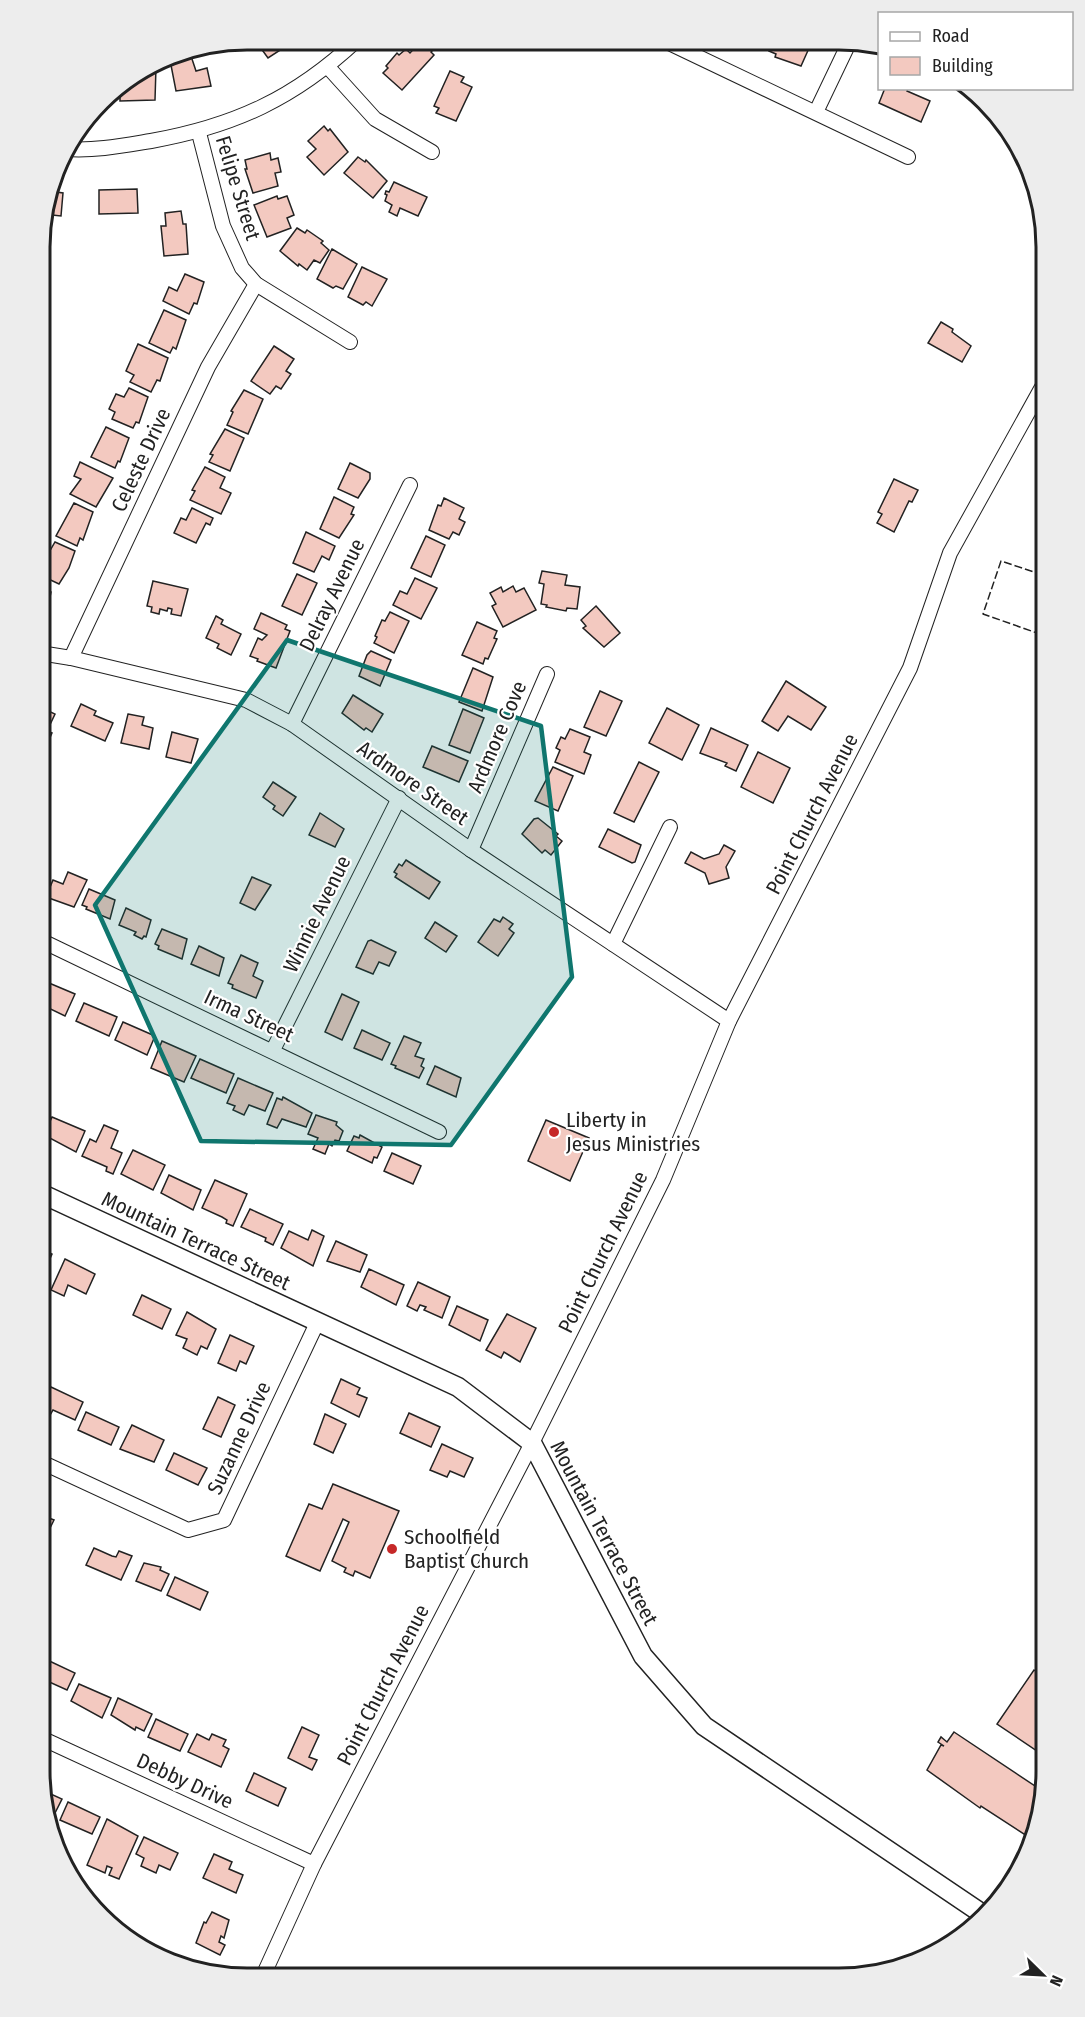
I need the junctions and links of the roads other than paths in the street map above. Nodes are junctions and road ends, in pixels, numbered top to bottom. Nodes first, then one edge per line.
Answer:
1 (346, 50) edge
2 (684, 50) edge
3 (846, 50) edge
4 (328, 67) junction
5 (816, 112) junction
6 (199, 133) junction
7 (75, 150) edge
8 (432, 152) dead end
9 (908, 157) dead end
10 (256, 284) junction
11 (350, 342) dead end
12 (1036, 398) edge
13 (410, 485) dead end
14 (50, 655) edge
15 (71, 658) junction
16 (547, 674) dead end
17 (292, 724) junction
18 (399, 798) junction
19 (670, 827) dead end
20 (471, 850) junction
21 (613, 944) junction
22 (50, 945) edge
23 (729, 1021) junction
24 (273, 1050) junction
25 (439, 1132) dead end
26 (50, 1197) edge
27 (317, 1323) junction
28 (532, 1443) junction
29 (50, 1466) edge
30 (50, 1742) edge
31 (314, 1864) junction
32 (978, 1910) edge
33 (267, 1968) edge

1 - 4 street
2 - 5 street
3 - 5 street
4 - 6 street
4 - 8 street
5 - 9 street
6 - 7 street
6 - 10 street, Felipe Street
10 - 11 street, Felipe Street
10 - 15 street, Celeste Drive
12 - 23 street, Point Church Avenue
13 - 17 street, Delray Avenue
14 - 15 street, Ardmore Street
15 - 17 street, Ardmore Street
16 - 20 street, Ardmore Cove
17 - 18 street, Ardmore Street
18 - 20 street, Ardmore Street
18 - 24 street, Winnie Avenue
19 - 21 street
20 - 21 street, Ardmore Street
21 - 23 street, Ardmore Street
22 - 24 street, Irma Street
23 - 28 street, Point Church Avenue
24 - 25 street, Irma Street
26 - 27 street, Mountain Terrace Street
27 - 28 street, Mountain Terrace Street
27 - 29 street, Suzanne Drive
28 - 31 street, Point Church Avenue
28 - 32 street, Mountain Terrace Street
30 - 31 street, Debby Drive
31 - 33 street, Point Church Avenue

